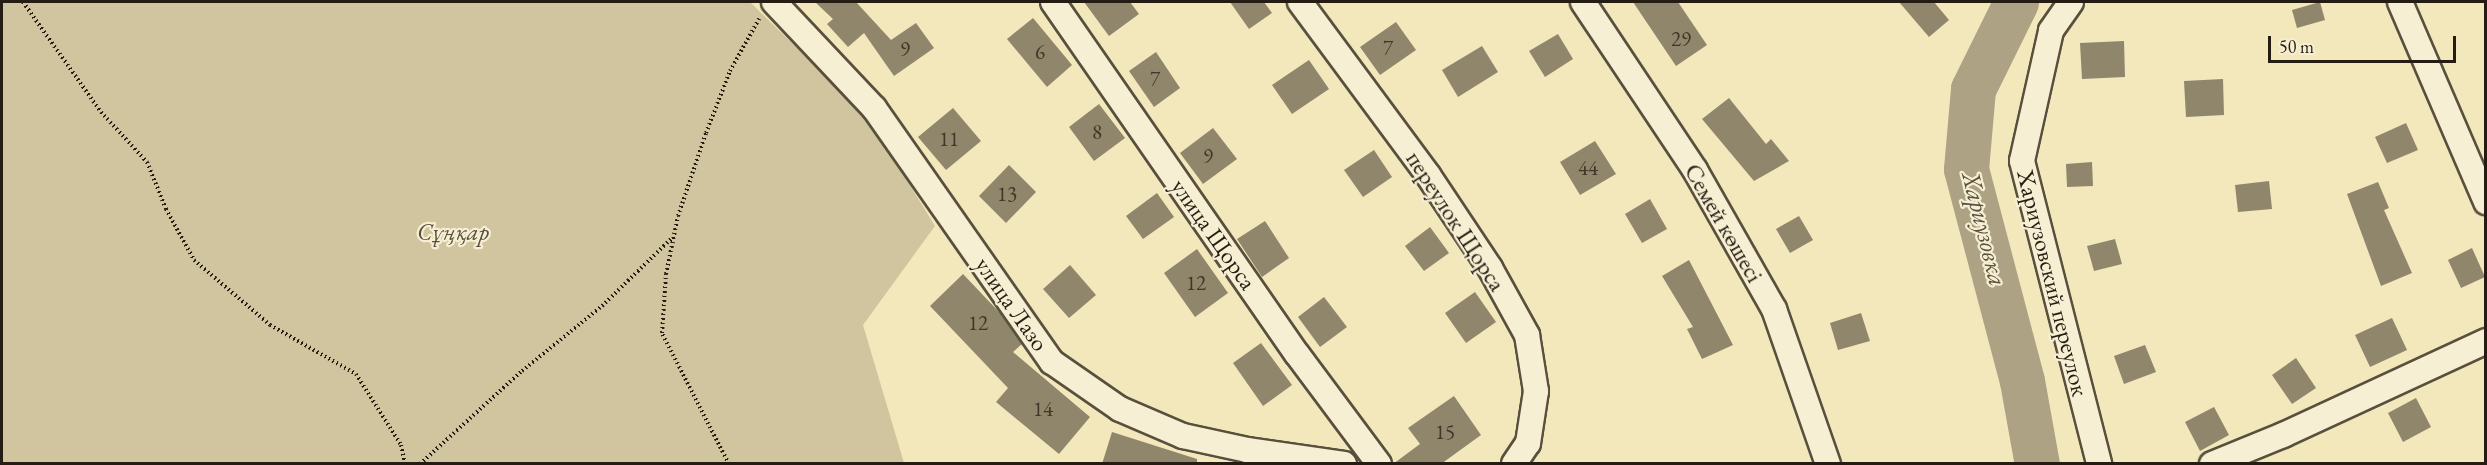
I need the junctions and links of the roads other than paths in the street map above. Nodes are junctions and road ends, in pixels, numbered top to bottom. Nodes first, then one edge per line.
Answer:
1 (1053, 2) edge
2 (1300, 2) edge
3 (1583, 2) edge
4 (2071, 2) edge
5 (2400, 2) edge
6 (769, 6) edge
7 (2486, 202) edge
8 (2486, 342) edge
9 (1344, 464) edge
10 (1379, 464) edge
11 (1514, 464) edge
12 (1828, 464) edge
13 (2099, 464) edge
14 (2212, 464) edge

1 - 10 street, улица Щорса
2 - 11 street, переулок Щорса
3 - 12 street, Семей көшесі
4 - 13 street, Хариузовский переулок
5 - 7 street
6 - 9 street, улица Лазо
8 - 14 street

